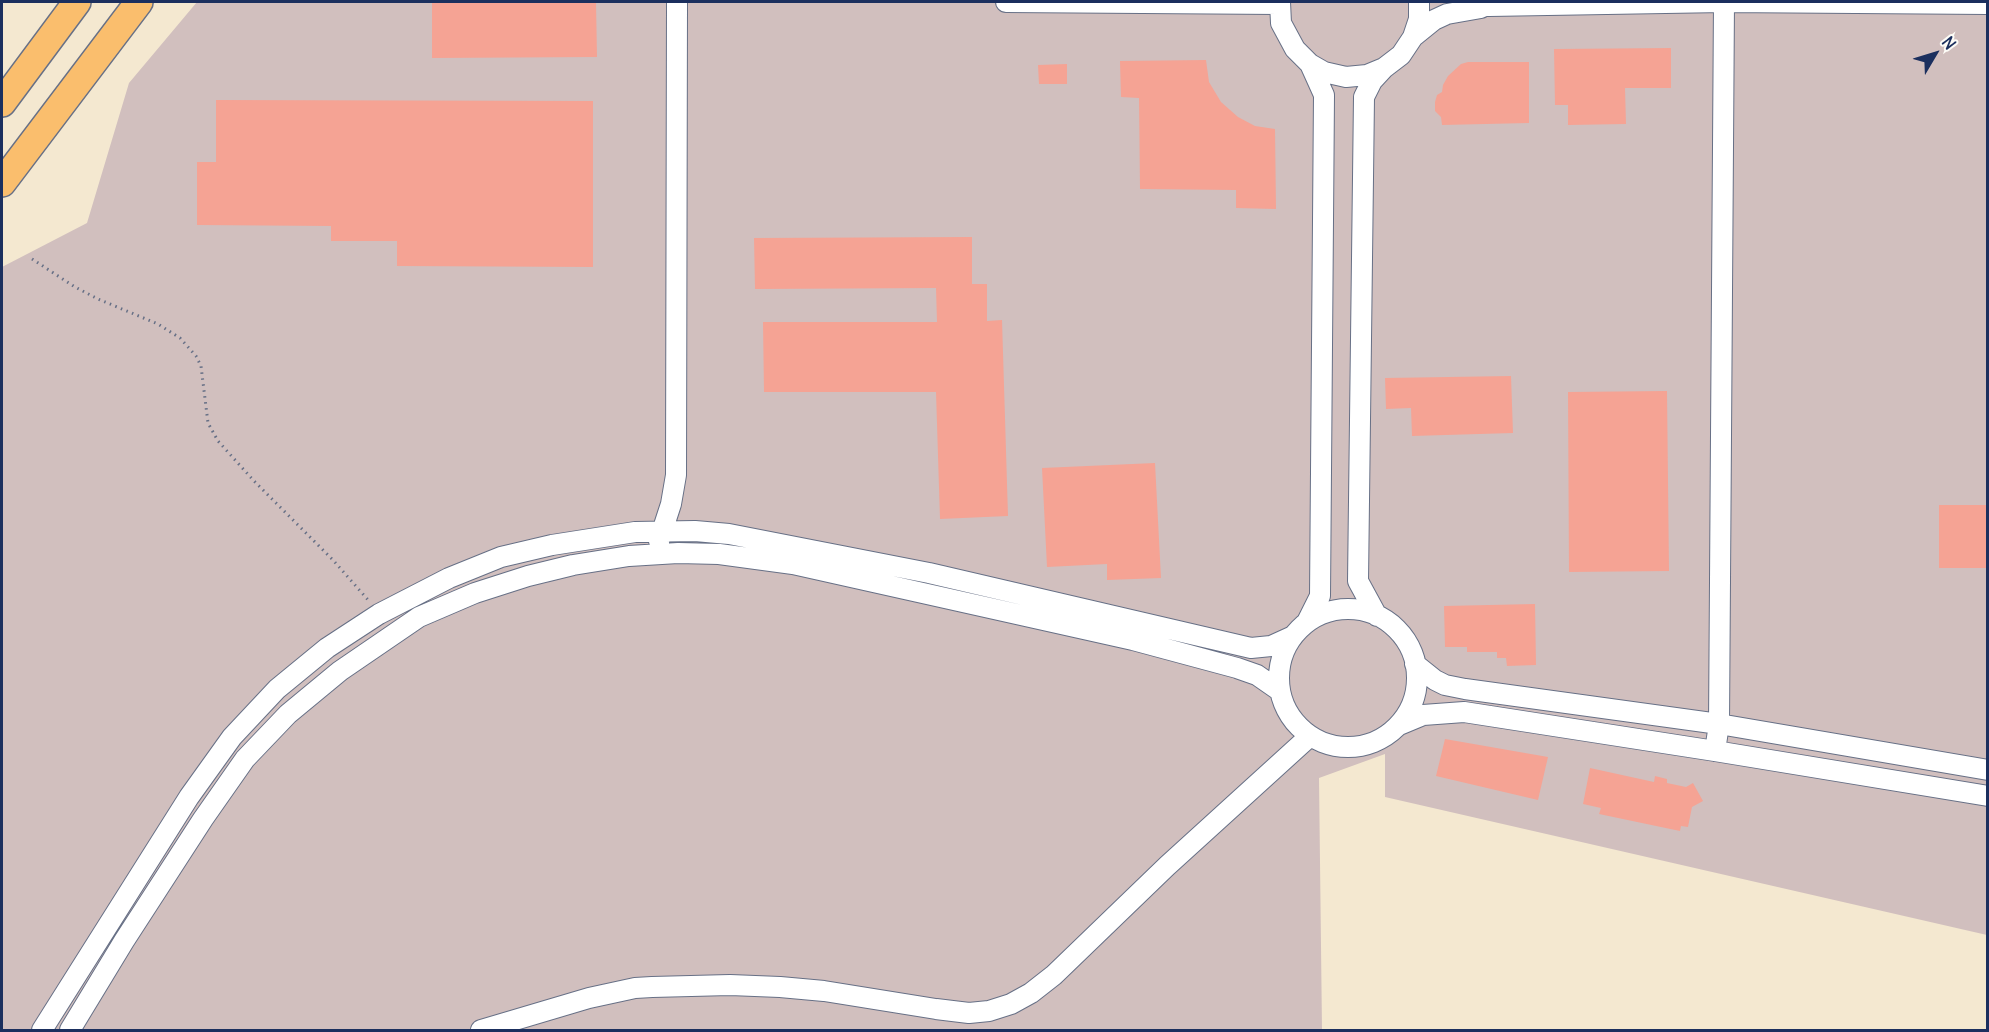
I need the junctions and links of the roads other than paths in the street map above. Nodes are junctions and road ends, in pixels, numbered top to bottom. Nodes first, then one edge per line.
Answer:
1 (77, 2) edge
2 (139, 2) edge
3 (677, 2) edge
4 (1006, 2) edge
5 (1419, 2) edge
6 (1463, 2) edge
7 (1724, 2) edge
8 (1280, 3) edge
9 (1988, 4) edge
10 (1490, 6) junction
11 (1413, 37) junction
12 (1310, 64) junction
13 (1384, 68) junction
14 (2, 103) edge
15 (2, 183) edge
16 (663, 531) junction
17 (653, 554) junction
18 (1377, 616) junction
19 (1307, 622) junction
20 (1293, 636) junction
21 (1415, 664) junction
22 (1280, 691) junction
23 (1719, 724) junction
24 (1399, 725) junction
25 (1310, 736) junction
26 (1715, 751) junction
27 (1988, 770) edge
28 (1988, 796) edge
29 (42, 1030) edge
30 (70, 1030) edge
31 (481, 1030) edge

1 - 14 highway
2 - 15 highway
3 - 16 street
4 - 8 street
5 - 11 street
6 - 10 street
7 - 9 street
7 - 10 street
7 - 23 street
8 - 12 street
10 - 11 street
11 - 13 street
12 - 13 street
12 - 19 street
13 - 18 street
16 - 17 street
16 - 20 street
16 - 29 street
17 - 22 street
17 - 30 street
18 - 19 street
18 - 21 street
19 - 20 street
20 - 22 street
21 - 23 street
21 - 24 street
22 - 25 street
23 - 26 street
23 - 27 street
24 - 25 street
24 - 26 street
25 - 31 street
26 - 28 street

